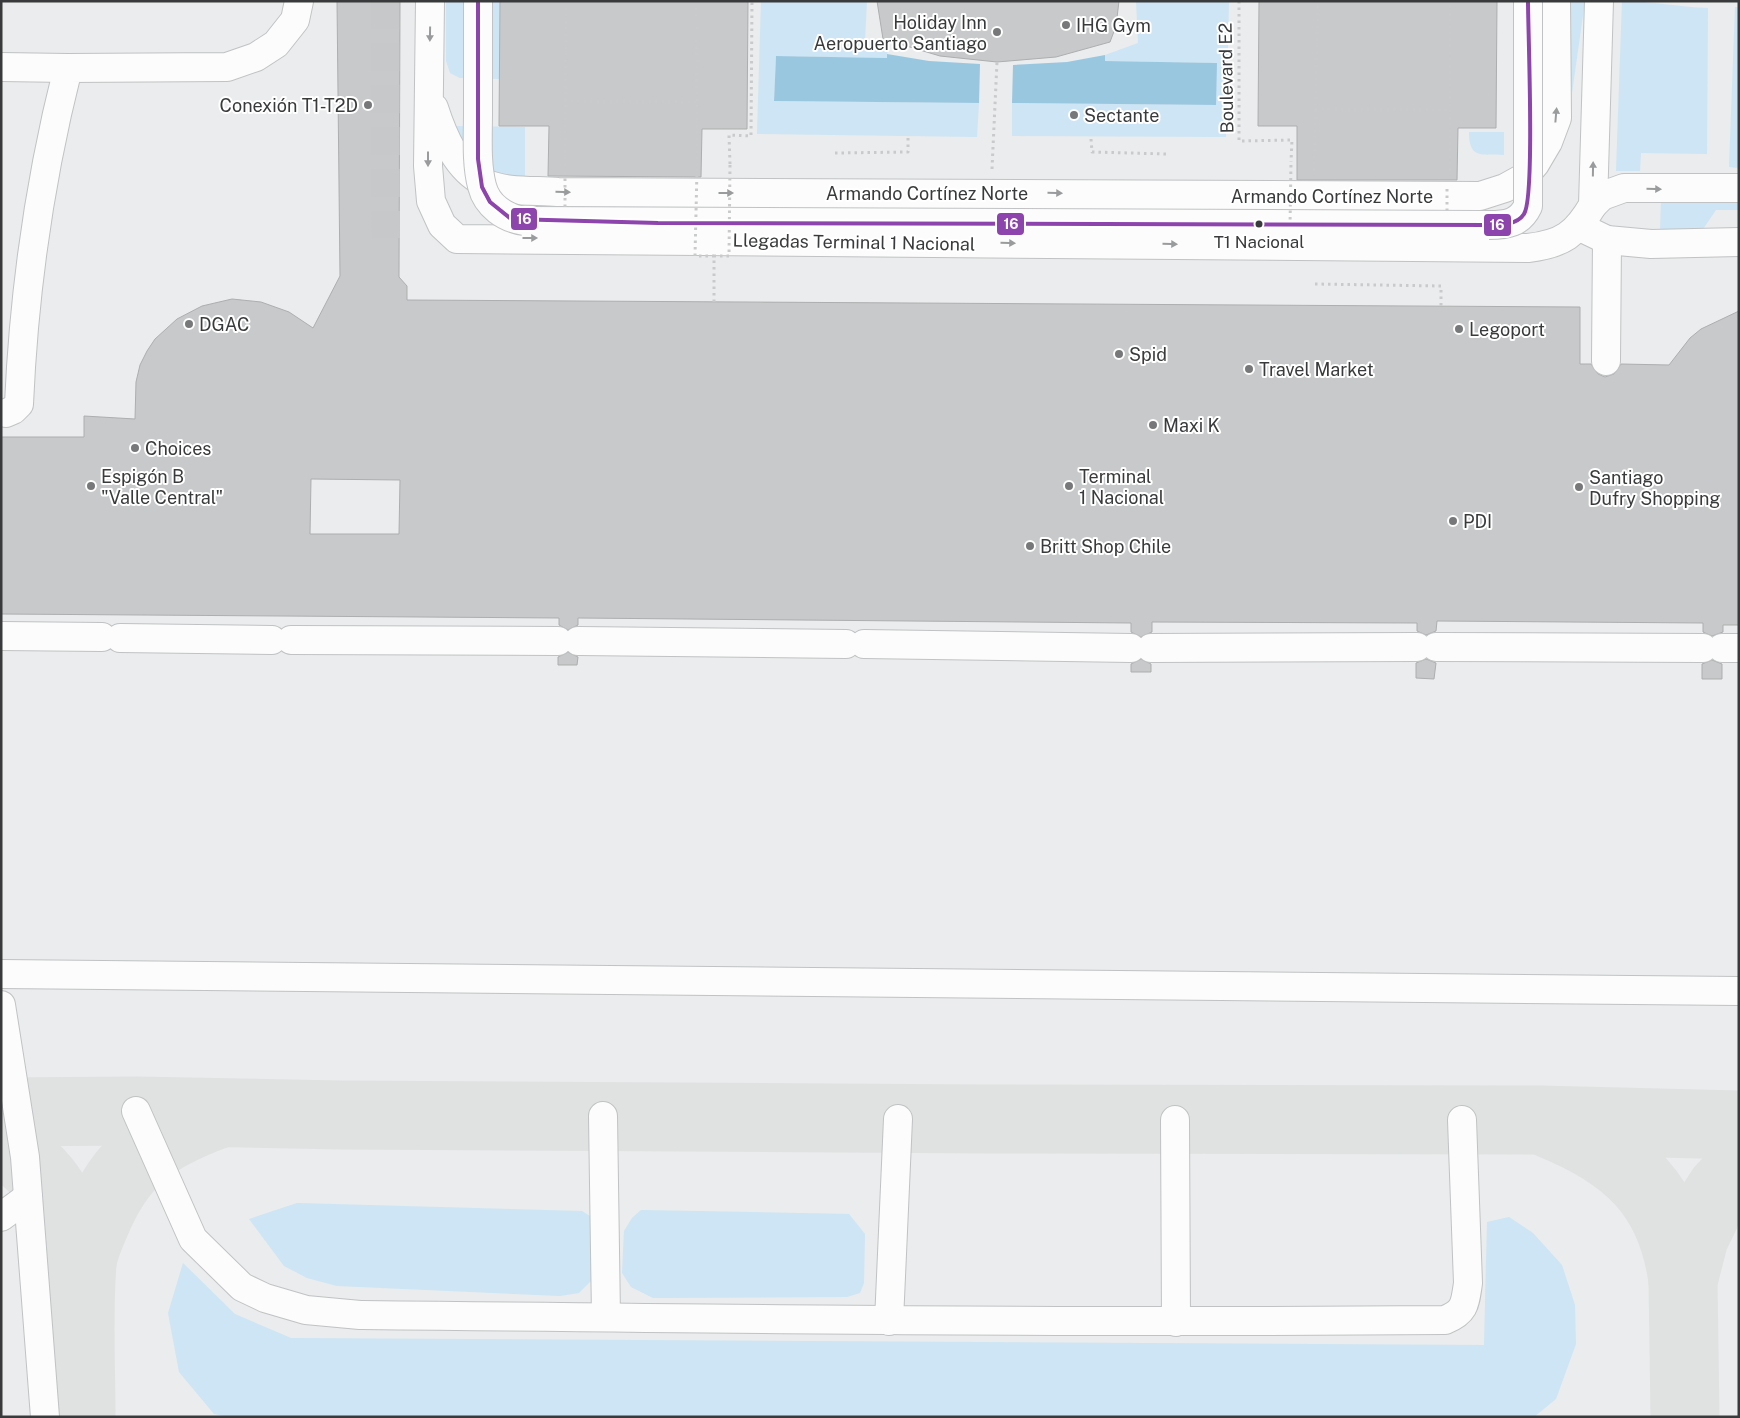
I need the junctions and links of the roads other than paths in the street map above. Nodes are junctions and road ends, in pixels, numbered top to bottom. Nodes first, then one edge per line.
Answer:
1 (299, 1) edge
2 (430, 1) edge
3 (478, 1) edge
4 (1528, 1) edge
5 (1556, 1) edge
6 (1598, 1) edge
7 (1, 67) edge
8 (68, 68) junction
9 (429, 93) junction
10 (1739, 188) edge
11 (1586, 216) junction
12 (1608, 240) junction
13 (1739, 242) edge
14 (1606, 361) dead end
15 (6, 413) dead end
16 (1, 636) edge
17 (1721, 648) edge
18 (1, 974) edge
19 (1739, 991) edge
20 (1, 1004) edge
21 (136, 1111) dead end
22 (603, 1116) dead end
23 (898, 1119) dead end
24 (1175, 1120) dead end
25 (1462, 1120) dead end
26 (28, 1197) junction
27 (1, 1217) edge
28 (606, 1318) junction
29 (889, 1321) junction
30 (1176, 1322) junction
31 (45, 1417) edge

1 - 8 main road
2 -> 9 main road, Llegadas Terminal 1 Nacional
3 - 4 main road, bridge
9 -> 5 main road, Armando Cortínez Norte
11 -> 6 main road
7 - 8 main road
8 - 15 main road
9 -> 11 main road, Llegadas Terminal 1 Nacional
11 -> 10 main road, Llegadas Terminal 1 Nacional
11 - 12 main road
12 - 13 main road
12 - 14 main road
16 - 17 main road
18 - 19 main road
20 - 26 main road
21 - 28 main road
22 - 28 main road
23 - 29 main road
24 - 30 main road
25 - 30 main road
26 - 27 main road
26 - 31 main road
28 - 29 main road
29 - 30 main road

